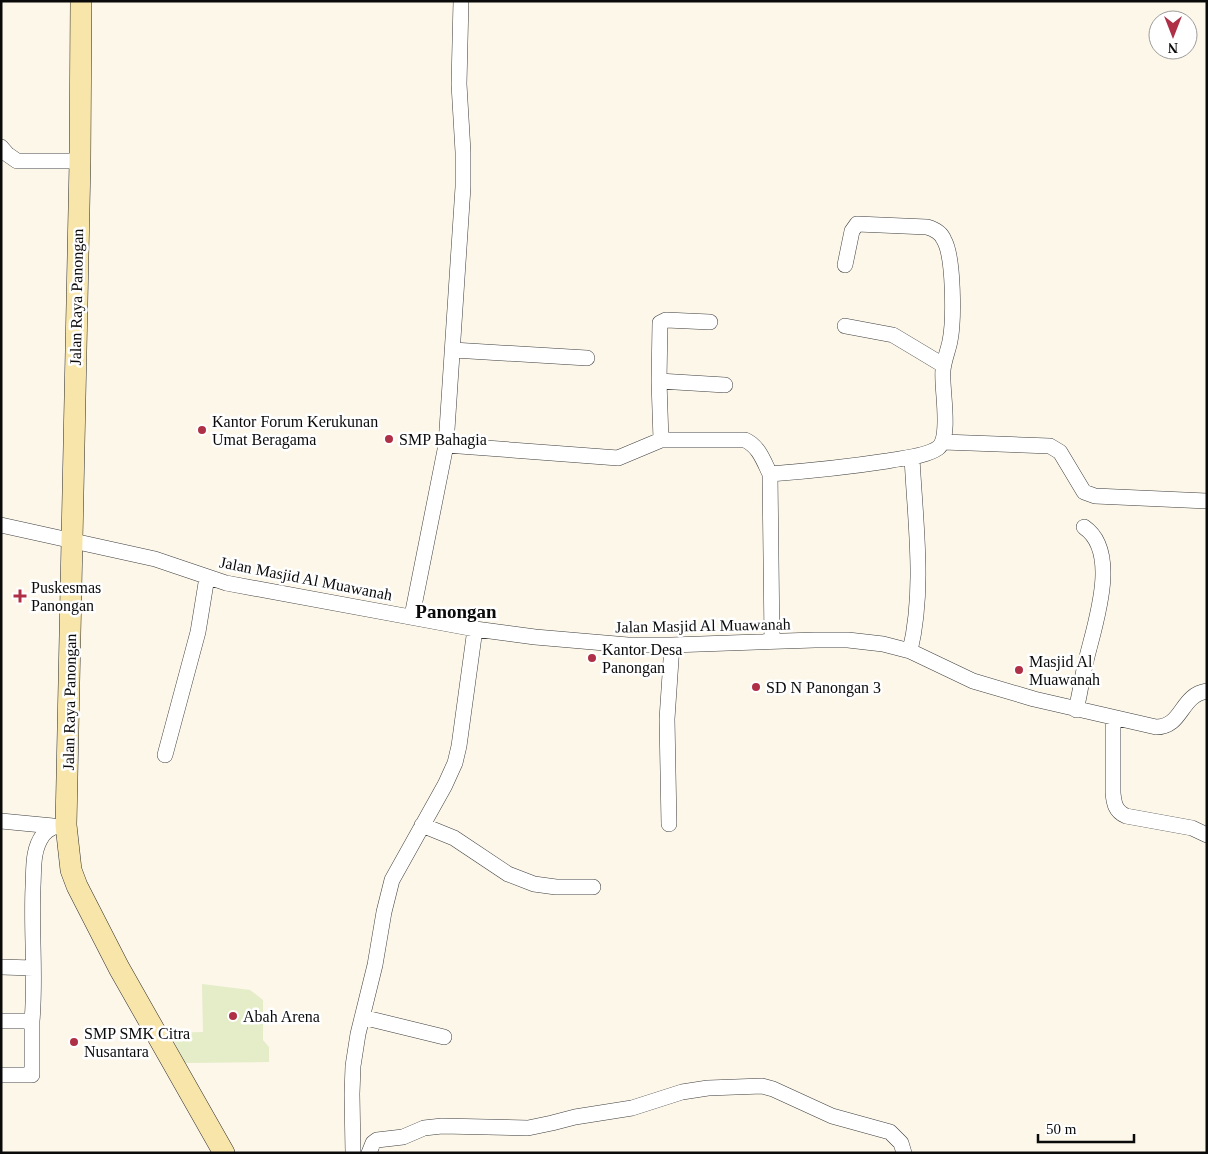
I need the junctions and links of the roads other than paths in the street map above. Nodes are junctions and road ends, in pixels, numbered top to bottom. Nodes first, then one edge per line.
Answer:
1 (81, 1) edge
2 (460, 1) edge
3 (1, 146) edge
4 (80, 161) junction
5 (845, 265) dead end
6 (710, 322) dead end
7 (845, 326) dead end
8 (453, 350) junction
9 (587, 358) dead end
10 (943, 365) junction
11 (659, 381) junction
12 (725, 385) dead end
13 (661, 440) junction
14 (943, 442) junction
15 (446, 445) junction
16 (912, 457) junction
17 (770, 474) junction
18 (1207, 501) edge
19 (1, 524) edge
20 (1084, 526) dead end
21 (71, 540) junction
22 (207, 577) junction
23 (412, 616) junction
24 (475, 629) junction
25 (772, 641) junction
26 (672, 646) junction
27 (910, 651) junction
28 (1207, 691) edge
29 (1076, 710) junction
30 (1113, 718) junction
31 (165, 755) dead end
32 (1, 821) edge
33 (669, 824) dead end
34 (422, 825) junction
35 (59, 826) junction
36 (1207, 835) edge
37 (593, 887) dead end
38 (1, 967) edge
39 (33, 968) junction
40 (362, 1017) junction
41 (1, 1021) edge
42 (32, 1021) junction
43 (444, 1037) dead end
44 (1, 1074) edge
45 (224, 1153) edge
46 (353, 1153) edge
47 (370, 1153) edge
48 (904, 1153) edge

1 - 4 main road, Jalan Raya Panongan
2 - 8 street
3 - 4 street
4 - 21 main road, Jalan Raya Panongan
5 - 10 street
6 - 11 street
7 - 10 street
8 - 9 street
8 - 15 street
10 - 14 street
11 - 12 street
11 - 13 street
13 - 15 street
13 - 17 street
14 - 16 street
14 - 18 street
15 - 23 street
16 - 17 street
16 - 27 street
17 - 25 street
19 - 21 street, Jalan Masjid Al Muawanah
20 - 29 street
21 - 22 street, Jalan Masjid Al Muawanah
21 - 35 main road, Jalan Raya Panongan
22 - 23 street, Jalan Masjid Al Muawanah
22 - 31 street
23 - 24 street, Jalan Masjid Al Muawanah
24 - 26 street, Jalan Masjid Al Muawanah
24 - 34 street
25 - 26 street, Jalan Masjid Al Muawanah
25 - 27 street, Jalan Masjid Al Muawanah
26 - 33 street
27 - 29 street, Jalan Masjid Al Muawanah
28 - 30 street, Jalan Masjid Al Muawanah
29 - 30 street, Jalan Masjid Al Muawanah
30 - 36 street
32 - 35 street
34 - 37 street
34 - 40 street
35 - 39 street
35 - 45 main road, Jalan Raya Panongan
38 - 39 street
39 - 42 street
40 - 43 street
40 - 46 street
41 - 42 street
42 - 44 street
47 - 48 street

